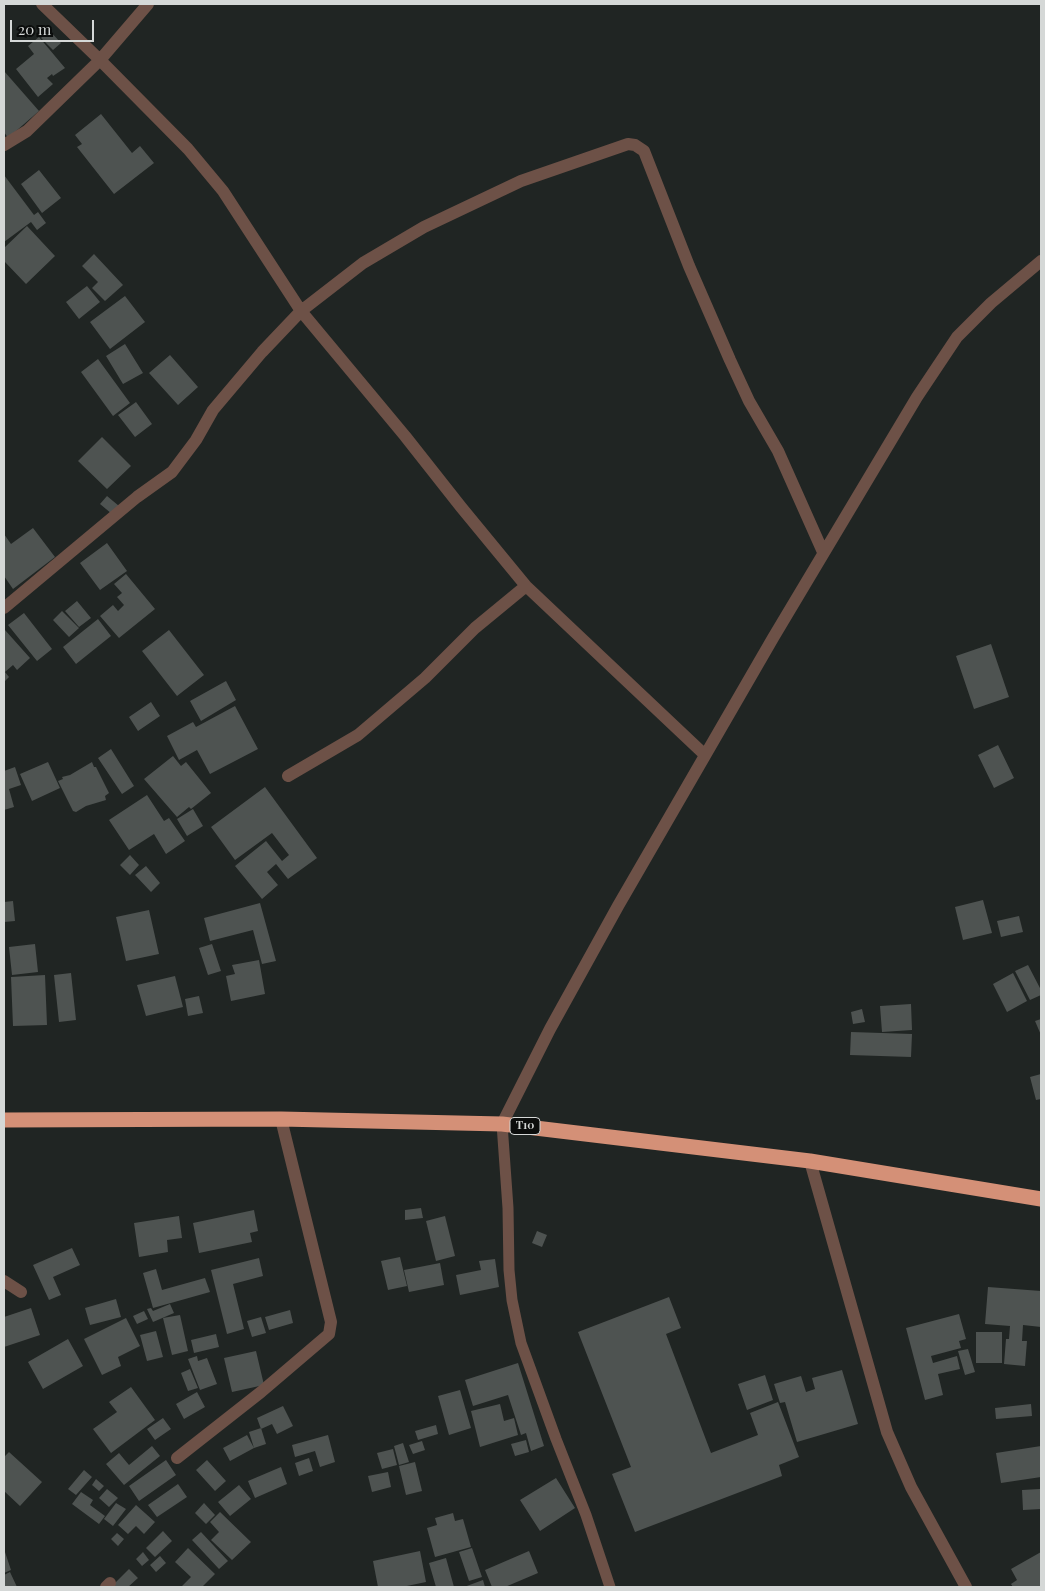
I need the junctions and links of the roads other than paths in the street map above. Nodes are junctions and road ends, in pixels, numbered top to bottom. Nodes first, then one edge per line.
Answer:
1 (42, 4) edge
2 (148, 4) edge
3 (100, 60) junction
4 (4, 145) edge
5 (1041, 262) edge
6 (301, 311) junction
7 (823, 552) junction
8 (526, 586) junction
9 (4, 608) edge
10 (705, 755) junction
11 (288, 776) dead end
12 (282, 1119) junction
13 (4, 1120) edge
14 (502, 1124) junction
15 (810, 1161) junction
16 (1041, 1199) edge
17 (4, 1281) edge
18 (21, 1292) dead end
19 (177, 1458) dead end
20 (610, 1587) edge
21 (966, 1587) edge

1 - 3 street
2 - 3 street
3 - 4 street
3 - 6 street
5 - 7 street
6 - 7 street
6 - 8 street
6 - 9 street
7 - 10 street
8 - 10 street
8 - 11 street
10 - 14 street
12 - 13 highway, T10
12 - 14 highway, T10
12 - 19 street
14 - 15 highway, T10
14 - 20 lane
15 - 16 highway, T10
15 - 21 street
17 - 18 street

